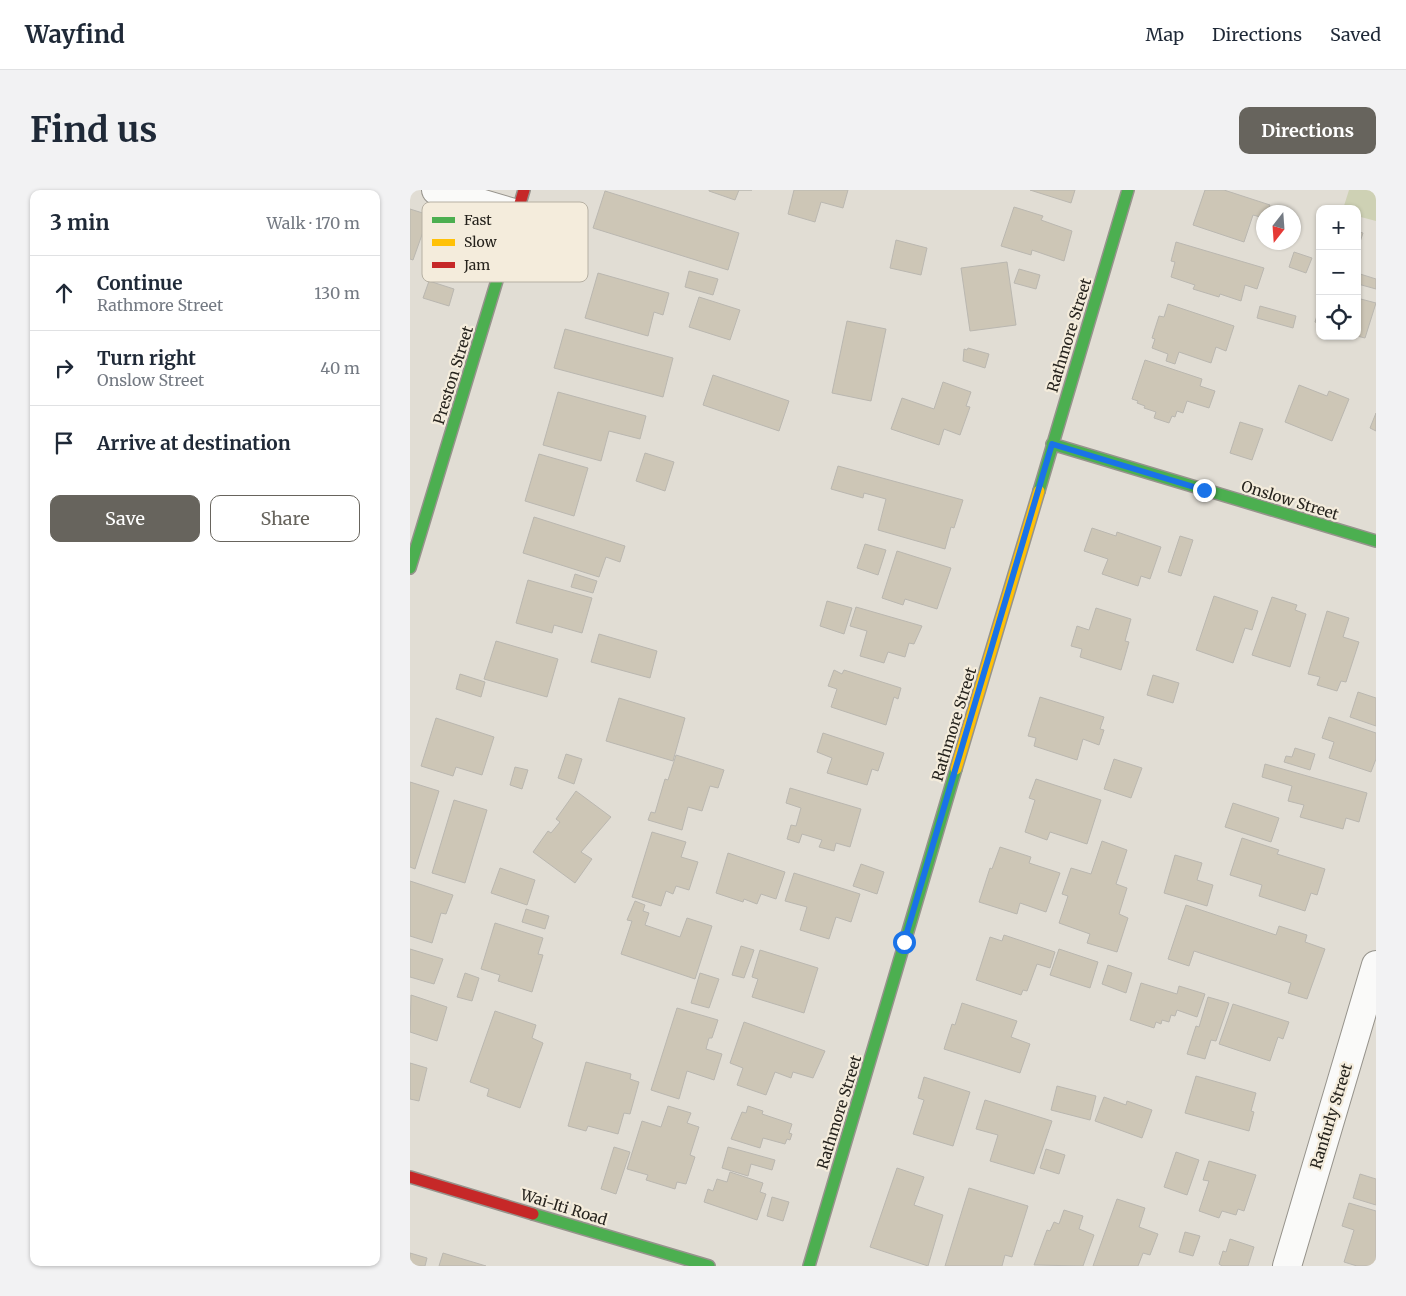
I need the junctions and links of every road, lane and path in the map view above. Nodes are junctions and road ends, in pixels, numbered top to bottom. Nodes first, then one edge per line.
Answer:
1 (436, 190) edge
2 (1128, 190) edge
3 (520, 202) edge
4 (496, 282) edge
5 (1052, 444) junction
6 (1376, 541) edge
7 (410, 568) edge
8 (1376, 965) edge
9 (410, 1177) edge
10 (709, 1266) edge
11 (809, 1266) edge
12 (1287, 1266) edge

1 - 3 street
2 - 5 street, Rathmore Street
4 - 7 street, Preston Street
5 - 6 street, Onslow Street
5 - 11 street, Rathmore Street
8 - 12 street, Ranfurly Street
9 - 10 street, Wai-Iti Road

